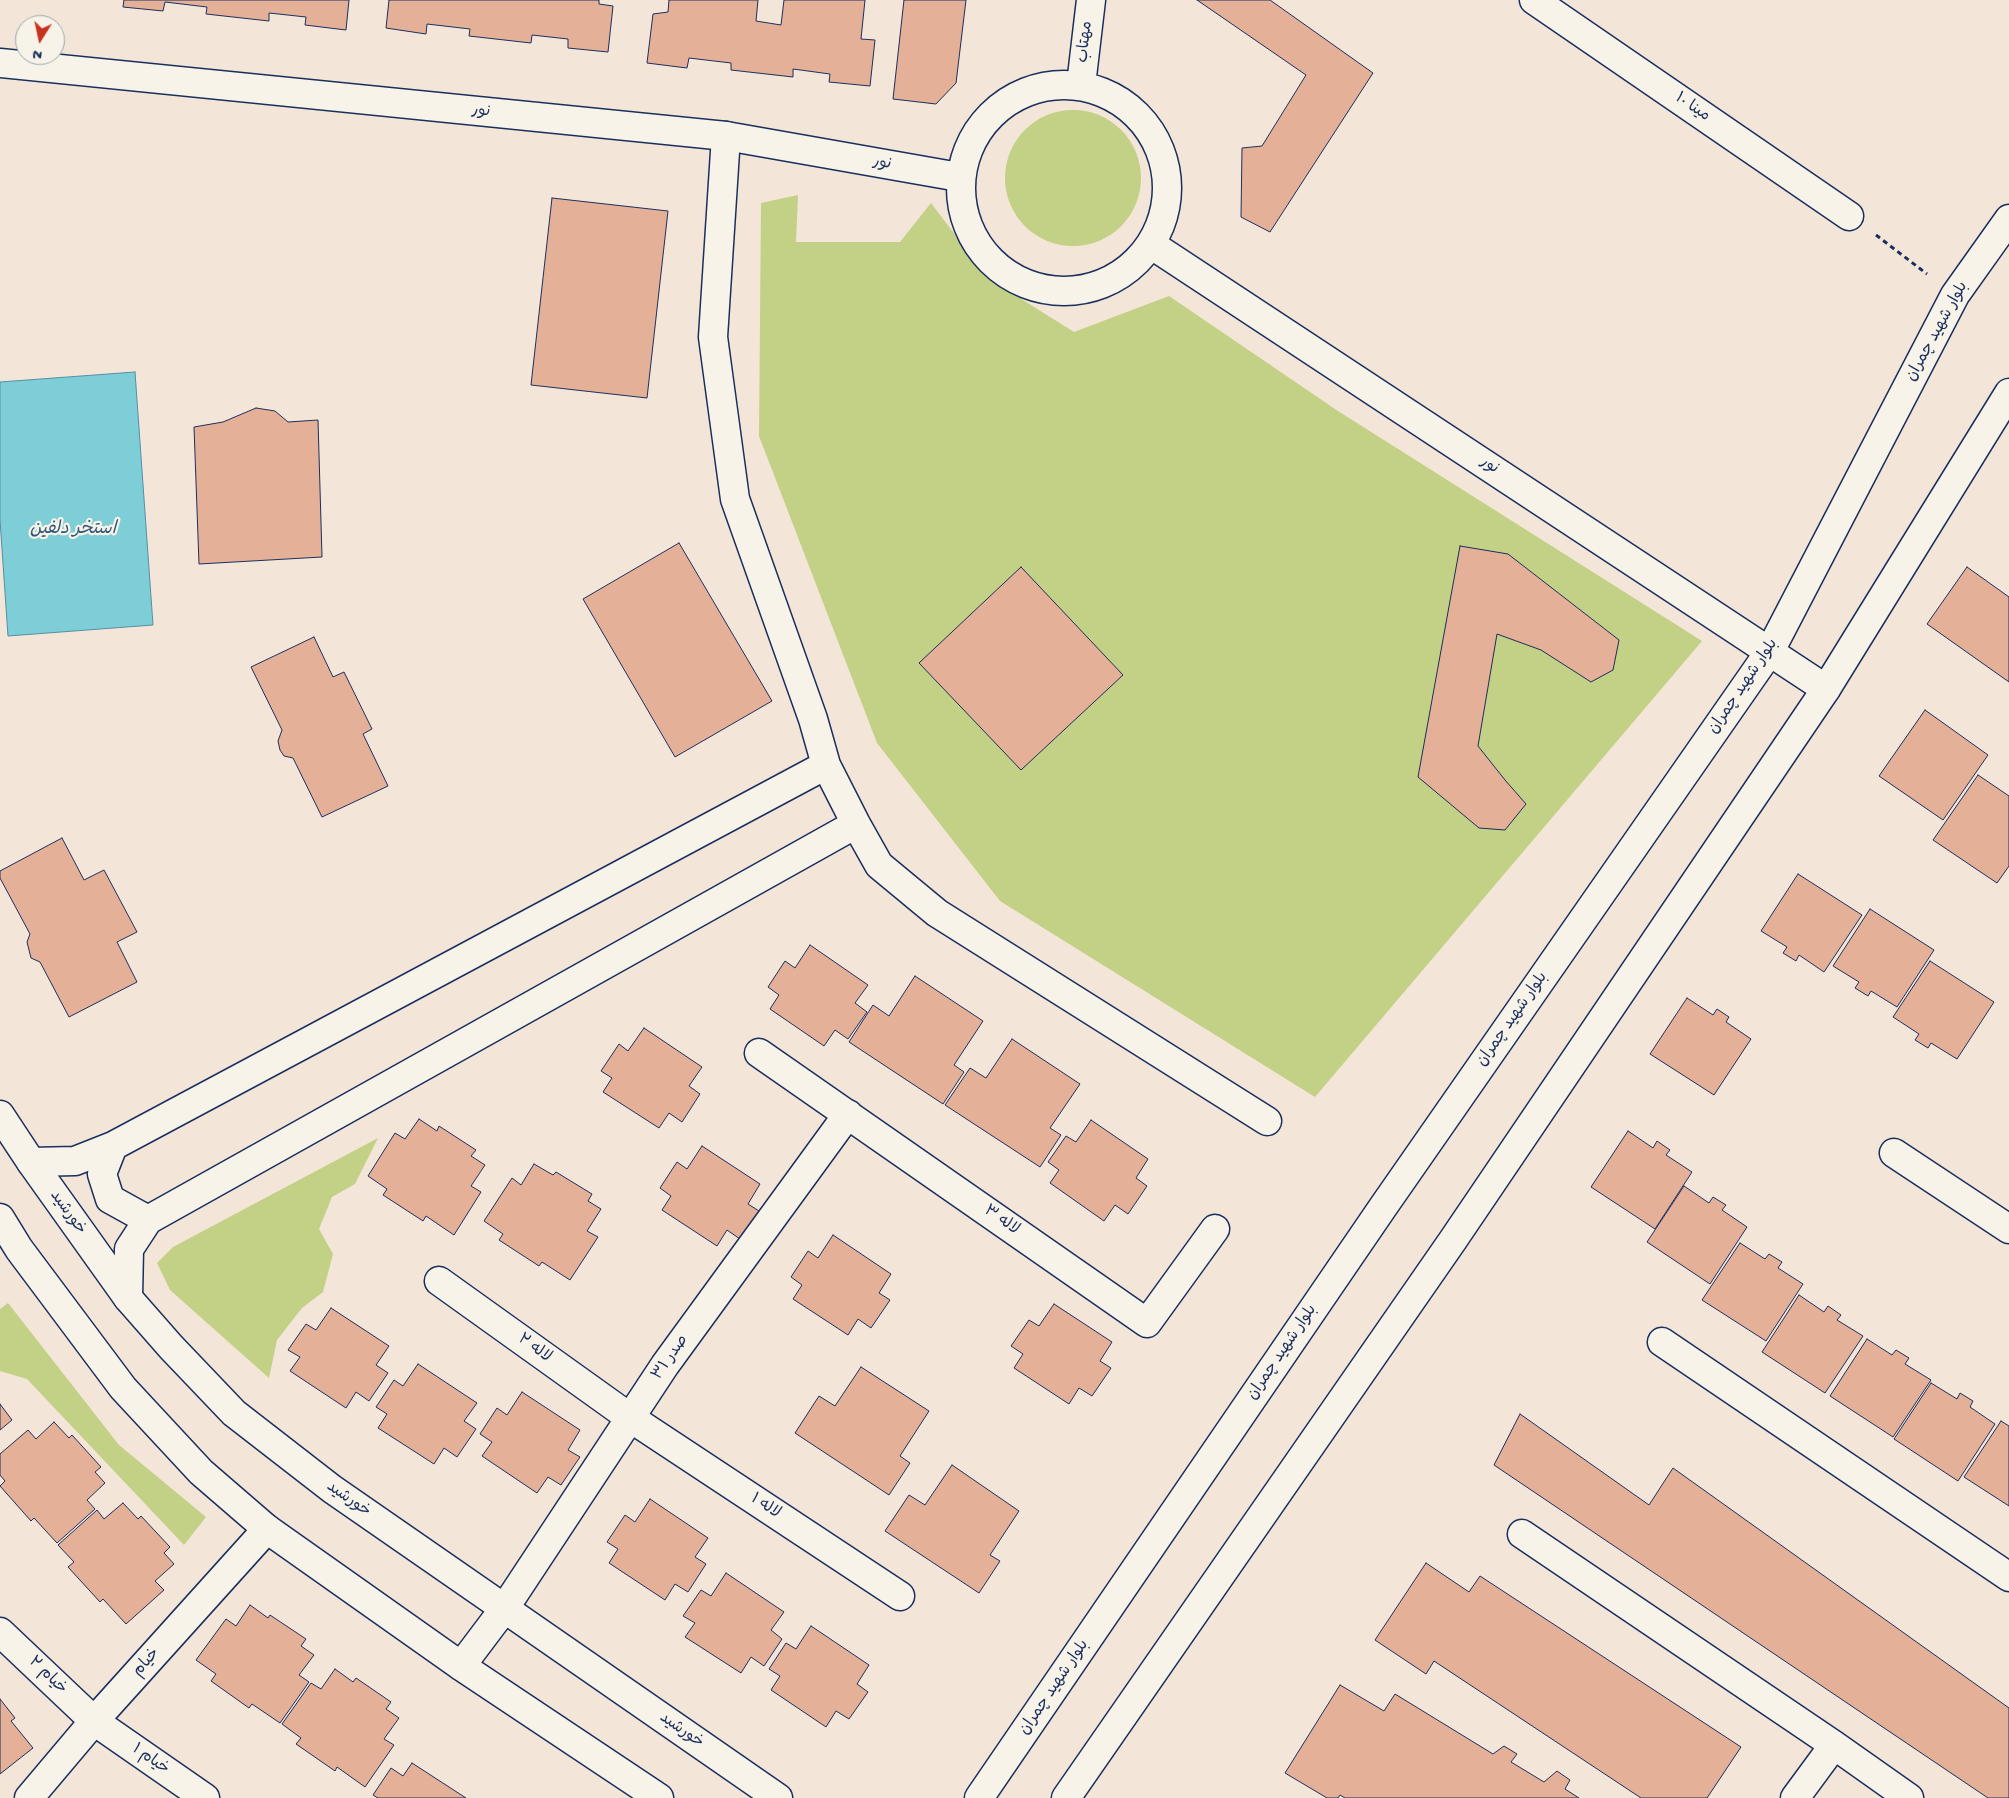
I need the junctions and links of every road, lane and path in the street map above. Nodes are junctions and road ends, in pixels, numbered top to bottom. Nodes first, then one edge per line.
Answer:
1 (1091, 0) edge
2 (1534, 0) edge
3 (0, 63) edge
4 (1081, 85) junction
5 (726, 136) junction
6 (959, 177) junction
7 (1849, 216) joint
8 (2009, 219) edge
9 (1152, 245) junction
10 (1955, 295) junction
11 (2009, 393) edge
12 (1770, 651) junction
13 (1826, 689) junction
14 (826, 765) junction
15 (856, 824) junction
16 (759, 1053) dead end
17 (848, 1114) junction
18 (0, 1115) edge
19 (1267, 1121) dead end
20 (113, 1146) junction
21 (1894, 1153) dead end
22 (31, 1162) junction
23 (0, 1218) edge
24 (148, 1220) junction
25 (1215, 1229) dead end
26 (2009, 1230) edge
27 (439, 1281) dead end
28 (128, 1298) junction
29 (1662, 1342) dead end
30 (629, 1417) junction
31 (267, 1529) junction
32 (1522, 1534) dead end
33 (2009, 1577) edge
34 (900, 1596) dead end
35 (504, 1609) junction
36 (0, 1632) edge
37 (461, 1666) junction
38 (94, 1722) junction
39 (1834, 1745) junction
40 (29, 1798) edge
41 (205, 1798) edge
42 (659, 1798) edge
43 (778, 1798) edge
44 (979, 1798) edge
45 (1066, 1798) edge
46 (1795, 1798) edge
47 (1909, 1798) edge

1 - 4 street, مهتاب
2 - 7 street, مینا ۱۰
3 - 5 street, نور
4 - 6 street
4 - 9 street
5 - 6 street, نور
5 - 14 street
6 - 9 street
7 - 10 path
8 - 10 street, بلوار شهید چمران
9 - 12 street, نور
10 - 12 street, بلوار شهید چمران
11 - 13 street
12 - 13 street, نور
12 - 44 street, بلوار شهید چمران
13 - 45 street
14 - 15 street
14 - 20 street
15 - 19 street
15 - 24 street
16 - 17 street, لاله ۳
17 - 25 street, لاله ۳
17 - 30 street, صدر ۳۱
18 - 22 street, خورشید
20 - 22 street
20 - 24 street
21 - 26 street
22 - 28 street, خورشید
23 - 31 street
24 - 28 street
27 - 30 street, لاله ۲
28 - 35 street, خورشید
29 - 33 street
30 - 34 street, لاله ۱
30 - 35 street, صدر ۳۱
31 - 37 street
31 - 38 street, خیام
32 - 39 street
35 - 37 street, صدر ۳۱
35 - 43 street, خورشید
36 - 38 street, خیام ۲
37 - 42 street
38 - 40 street, خیام
38 - 41 street, خیام ۱
39 - 46 street
39 - 47 street

